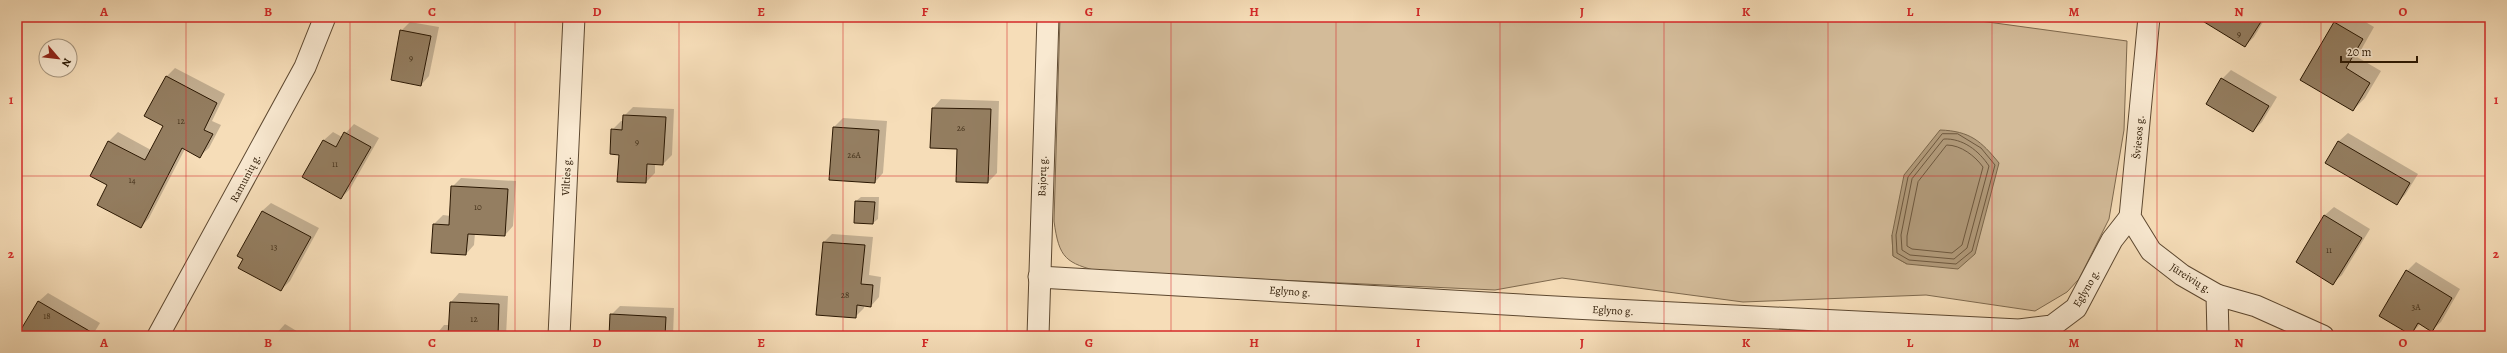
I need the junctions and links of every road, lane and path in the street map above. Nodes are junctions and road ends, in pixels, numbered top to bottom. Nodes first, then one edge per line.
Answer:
1 (324, 17) edge
2 (574, 17) edge
3 (1048, 17) edge
4 (2149, 17) edge
5 (2130, 218) junction
6 (1039, 277) junction
7 (2217, 295) junction
8 (158, 336) edge
9 (559, 336) edge
10 (1038, 336) edge
11 (2218, 336) edge
12 (2323, 336) edge

1 - 8 street, Ramunių g.
2 - 9 street, Vilties g.
3 - 6 street, Bajorų g.
4 - 5 street, Šviesos g.
5 - 6 street, Eglyno g.
5 - 7 street, Jūreivių g.
6 - 10 street, Bajorų g.
7 - 11 street, Jūreivių g.
7 - 12 street

